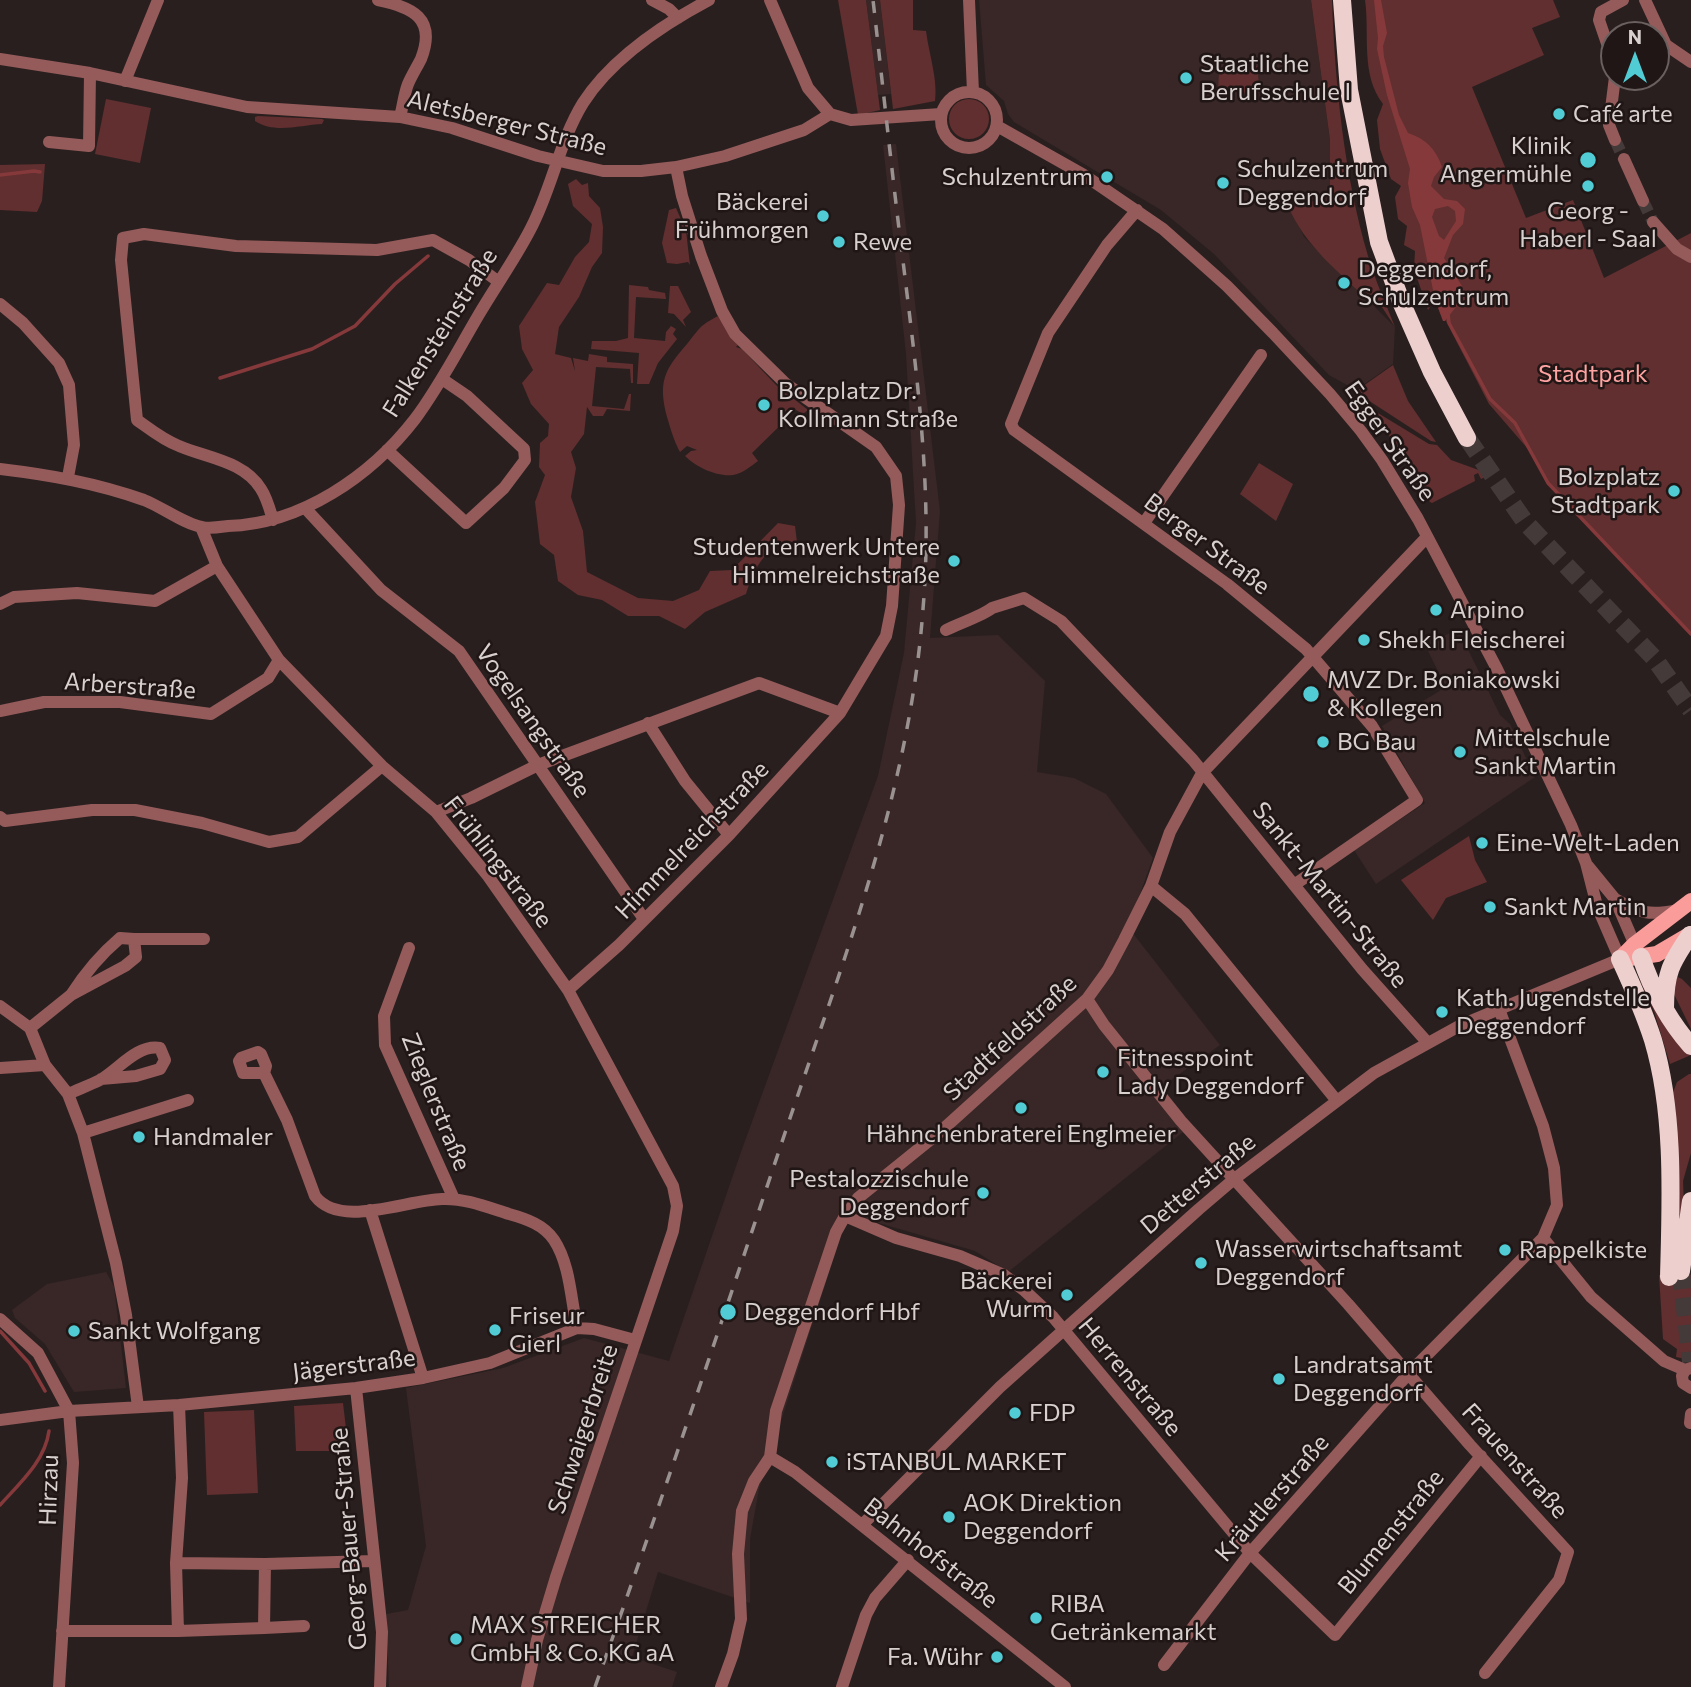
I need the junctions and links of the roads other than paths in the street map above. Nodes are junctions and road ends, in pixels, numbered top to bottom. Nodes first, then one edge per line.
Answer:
1 (158, 0) edge
2 (378, 0) edge
3 (652, 0) edge
4 (709, 0) edge
5 (770, 0) edge
6 (969, 0) edge
7 (1342, 0) edge
8 (1623, 0) edge
9 (1645, 0) edge
10 (678, 18) junction
11 (1600, 23) edge
12 (0, 59) edge
13 (1691, 62) edge
14 (90, 73) junction
15 (125, 81) junction
16 (1613, 91) edge
17 (973, 92) junction
18 (830, 114) junction
19 (941, 114) junction
20 (400, 117) junction
21 (997, 126) junction
22 (1615, 140) tunnel mouth
23 (49, 142) dead end
24 (1623, 159) tunnel mouth
25 (558, 161) junction
26 (676, 167) junction
27 (1643, 201) tunnel mouth
28 (1137, 210) junction
29 (1653, 222) tunnel mouth
30 (1691, 257) edge
31 (499, 282) junction
32 (0, 304) edge
33 (1261, 355) dead end
34 (442, 379) junction
35 (1467, 438) tunnel mouth
36 (387, 450) junction
37 (0, 469) edge
38 (68, 477) junction
39 (306, 509) junction
40 (274, 520) junction
41 (1144, 523) junction
42 (201, 527) junction
43 (1427, 537) junction
44 (217, 566) junction
45 (0, 604) edge
46 (946, 630) dead end
47 (1313, 658) junction
48 (279, 660) junction
49 (0, 711) edge
50 (840, 713) junction
51 (648, 723) junction
52 (538, 765) junction
53 (382, 766) junction
54 (1202, 773) junction
55 (436, 812) junction
56 (0, 817) edge
57 (729, 835) junction
58 (1586, 863) junction
59 (1294, 885) junction
60 (1152, 886) junction
61 (1615, 899) junction
62 (1686, 905) edge
63 (644, 919) junction
64 (1690, 934) edge
65 (134, 939) junction
66 (204, 939) dead end
67 (409, 948) dead end
68 (1638, 951) junction
69 (1620, 959) junction
70 (568, 990) junction
71 (71, 995) junction
72 (1087, 999) junction
73 (0, 1006) edge
74 (1665, 1008) junction
75 (1499, 1009) junction
76 (30, 1028) junction
77 (1427, 1042) junction
78 (1691, 1046) edge
79 (45, 1065) junction
80 (0, 1068) edge
81 (264, 1073) dead end
82 (101, 1079) dead end
83 (68, 1094) junction
84 (188, 1100) dead end
85 (1337, 1101) junction
86 (83, 1133) junction
87 (1233, 1180) junction
88 (673, 1186) joint
89 (454, 1199) junction
90 (1691, 1200) edge
91 (370, 1210) junction
92 (845, 1216) junction
93 (1543, 1238) junction
94 (0, 1319) edge
95 (577, 1328) junction
96 (1063, 1329) junction
97 (635, 1340) junction
98 (1688, 1369) edge
99 (1410, 1372) junction
100 (423, 1378) junction
101 (356, 1388) junction
102 (1691, 1388) edge
103 (179, 1405) junction
104 (138, 1407) junction
105 (69, 1411) junction
106 (0, 1420) edge
107 (1481, 1456) junction
108 (770, 1457) junction
109 (862, 1525) junction
110 (1250, 1553) junction
111 (908, 1560) junction
112 (373, 1561) junction
113 (176, 1563) junction
114 (265, 1564) junction
115 (304, 1626) dead end
116 (264, 1628) junction
117 (62, 1631) junction
118 (178, 1631) junction
119 (1335, 1635) joint
120 (1164, 1665) dead end
121 (1485, 1673) dead end
122 (59, 1687) edge
123 (380, 1687) edge
124 (527, 1687) edge
125 (721, 1687) edge
126 (842, 1687) edge
127 (1065, 1687) edge

1 - 15 street
2 - 20 street
3 - 10 street
4 - 10 street, Falkensteinstraße
5 - 18 street
6 - 17 street
7 - 35 highway
8 - 11 street
9 - 13 street
10 - 25 street, Falkensteinstraße
12 - 14 street, Aletsberger Straße
14 - 15 street, Aletsberger Straße
14 - 23 street
15 - 20 street, Aletsberger Straße
16 - 22 street
17 - 19 street
17 - 21 street
18 - 19 street
18 - 26 street, Aletsberger Straße
19 - 21 street
20 - 25 street, Aletsberger Straße
21 - 28 street, Egger Straße
24 - 27 street
25 - 26 street, Aletsberger Straße
25 - 31 street, Falkensteinstraße
26 - 50 street, Himmelreichstraße
28 - 41 street, Berger Straße
28 - 43 street, Egger Straße
29 - 30 street
31 - 34 street, Falkensteinstraße
31 - 40 street
32 - 38 street
33 - 41 street
34 - 36 street, Falkensteinstraße
34 - 36 street
36 - 39 street, Falkensteinstraße
37 - 38 street, Falkensteinstraße
38 - 42 street, Falkensteinstraße
39 - 40 street, Falkensteinstraße
39 - 52 street, Vogelsangstraße
40 - 42 street, Falkensteinstraße
41 - 47 street, Berger Straße
42 - 44 street, Frühlingstraße
43 - 47 street, Stadtfeldstraße
43 - 58 street, Egger Straße
44 - 45 street
44 - 48 street, Frühlingstraße
46 - 54 street, Sankt-Martin-Straße
47 - 54 street, Stadtfeldstraße
47 - 59 street, Berger Straße
48 - 49 street, Arberstraße
48 - 53 street, Frühlingstraße
50 - 51 street
50 - 57 street, Himmelreichstraße
51 - 52 street
51 - 57 street
52 - 55 street
52 - 63 street, Vogelsangstraße
53 - 55 street, Frühlingstraße
53 - 56 street
54 - 59 street, Sankt-Martin-Straße
54 - 60 street, Stadtfeldstraße
55 - 70 street, Frühlingstraße
57 - 63 street, Himmelreichstraße
58 - 61 street, Egger Straße
58 - 69 street, Egger Straße
59 - 77 street, Sankt-Martin-Straße
60 - 72 street, Stadtfeldstraße
60 - 85 street
61 - 62 street
61 - 68 street, Egger Straße
62 - 68 main road
63 - 70 street, Himmelreichstraße
64 - 68 main road
64 - 74 highway
65 - 66 street
65 - 71 street
65 - 71 street
67 - 89 street, Zieglerstraße
68 - 69 main road
68 - 74 highway
69 - 75 street, Detterstraße
69 - 90 highway
70 - 88 street, Frühlingstraße
71 - 76 street
72 - 87 street, Frauenstraße
72 - 92 street, Stadtfeldstraße
73 - 76 street
74 - 78 highway
75 - 77 street, Detterstraße
75 - 93 street, Kräutlerstraße
76 - 79 street
77 - 85 street, Detterstraße
79 - 80 street
79 - 83 street
81 - 91 street
82 - 83 street
83 - 86 street
84 - 86 street
85 - 87 street, Detterstraße
86 - 104 street
87 - 96 street, Detterstraße
87 - 99 street, Frauenstraße
88 - 97 street, Schwaigerbreite
89 - 91 street
89 - 95 street, Zieglerstraße
91 - 100 street
92 - 96 street, Herrenstraße
92 - 108 street, Stadtfeldstraße
93 - 98 street
93 - 99 street, Kräutlerstraße
94 - 105 street, Hirzau
95 - 97 street
95 - 100 street, Jägerstraße
96 - 109 street, Detterstraße
96 - 110 street, Herrenstraße
97 - 124 street, Schwaigerbreite
98 - 102 street
99 - 107 street, Frauenstraße
99 - 110 street, Kräutlerstraße
100 - 101 street, Jägerstraße
101 - 103 street, Jägerstraße
101 - 112 street, Georg-Bauer-Straße
103 - 104 street, Jägerstraße
103 - 113 street
104 - 105 street, Jägerstraße
105 - 106 street, Jägerstraße
105 - 117 street, Hirzau
107 - 119 street, Blumenstraße
107 - 121 street, Frauenstraße
108 - 109 street, Bahnhofstraße
108 - 125 street
109 - 111 street, Bahnhofstraße
110 - 119 street, Herrenstraße
110 - 120 street, Kräutlerstraße
111 - 126 street
111 - 127 street, Bahnhofstraße
112 - 114 street
112 - 123 street, Georg-Bauer-Straße
113 - 114 street
113 - 118 street
114 - 116 street
115 - 116 street
116 - 118 street
117 - 118 street
117 - 122 street, Hirzau

